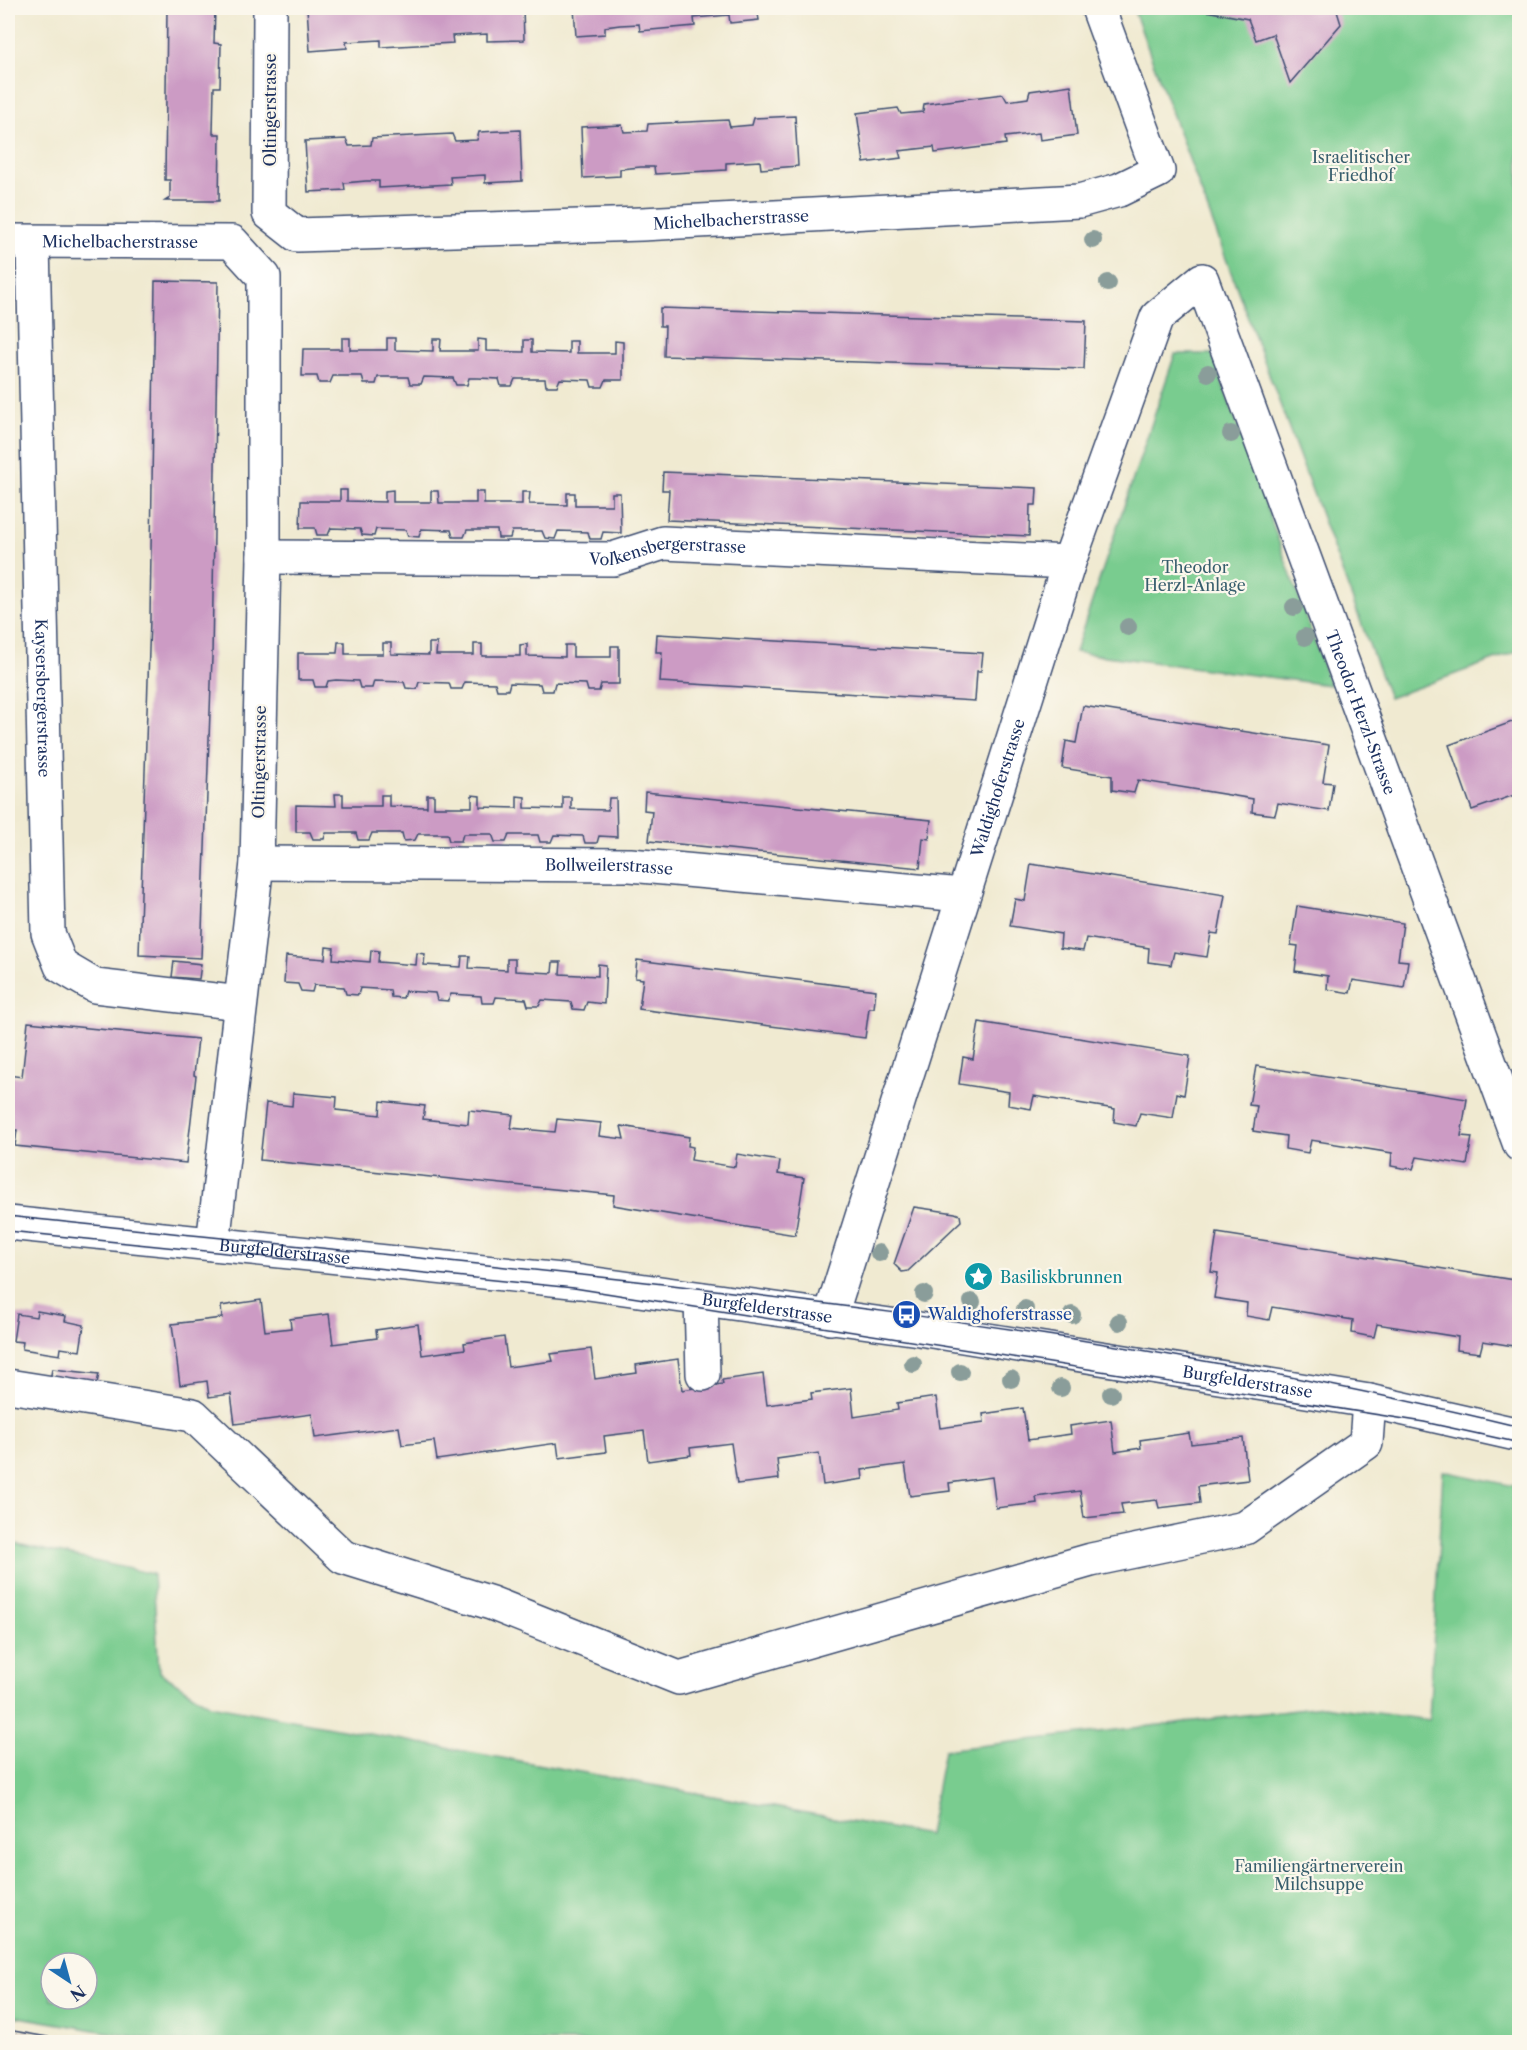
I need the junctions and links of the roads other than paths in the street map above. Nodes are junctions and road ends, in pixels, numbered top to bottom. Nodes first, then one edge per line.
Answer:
1 (270, 8) edge
2 (1098, 8) edge
3 (297, 234) joint
4 (20, 241) edge
5 (264, 277) joint
6 (1202, 280) joint
7 (264, 557) junction
8 (1069, 562) junction
9 (257, 863) junction
10 (962, 895) junction
11 (240, 1003) junction
12 (1520, 1145) edge
13 (8, 1223) edge
14 (213, 1244) junction
15 (701, 1299) junction
16 (831, 1318) junction
17 (703, 1374) dead end
18 (8, 1386) edge
19 (1369, 1401) junction
20 (1520, 1435) edge

1 - 3 street, Oltingerstrasse
2 - 3 street, Michelbacherstrasse
4 - 5 street, Michelbacherstrasse
4 - 11 street, Kaysersbergerstrasse
5 - 7 street, Oltingerstrasse
6 - 8 street, Waldighoferstrasse
6 - 12 street, Theodor Herzl-Strasse
7 - 8 street, Volkensbergerstrasse
7 - 9 street, Oltingerstrasse
8 - 10 street, Waldighoferstrasse
9 - 10 street, Bollweilerstrasse
9 - 11 street, Oltingerstrasse
10 - 16 street, Waldighoferstrasse
11 - 14 street, Oltingerstrasse
13 - 14 street, Burgfelderstrasse
14 - 15 street, Burgfelderstrasse
15 - 16 street, Burgfelderstrasse
15 - 17 street
16 - 19 street, Burgfelderstrasse
18 - 19 street
19 - 20 street, Burgfelderstrasse

